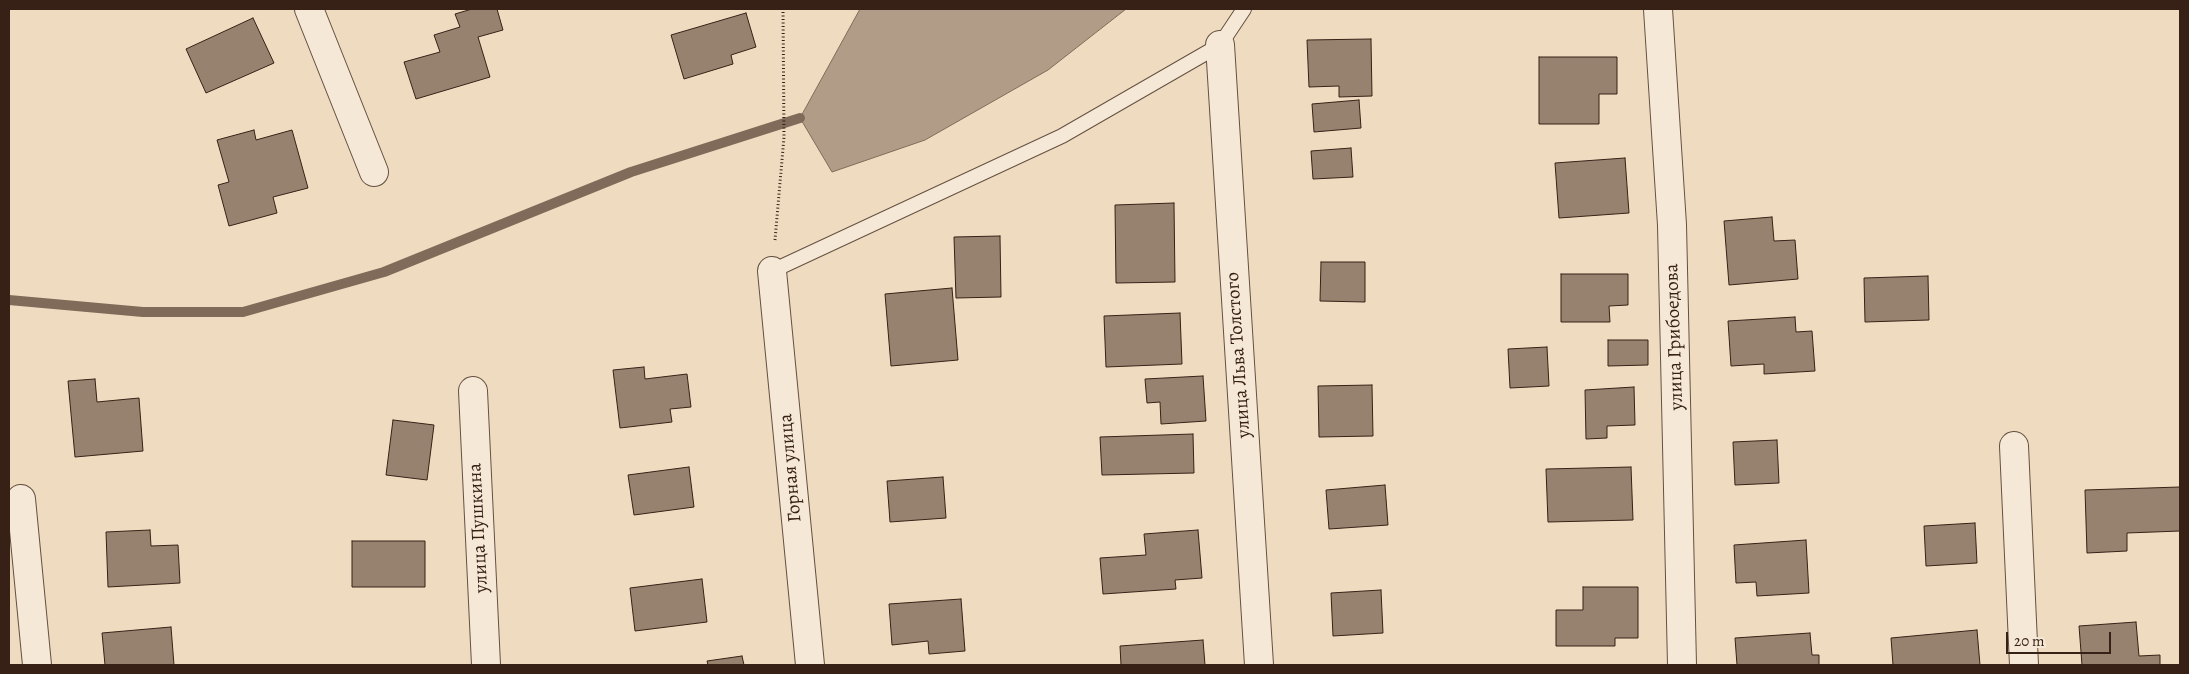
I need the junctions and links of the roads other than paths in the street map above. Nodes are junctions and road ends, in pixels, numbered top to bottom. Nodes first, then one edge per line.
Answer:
1 (309, 9) edge
2 (1244, 9) edge
3 (1658, 9) edge
4 (1220, 45) junction
5 (374, 172) dead end
6 (772, 271) joint
7 (473, 391) dead end
8 (2014, 446) dead end
9 (21, 499) dead end
10 (37, 665) edge
11 (486, 665) edge
12 (810, 665) edge
13 (1259, 665) edge
14 (1682, 665) edge
15 (2024, 665) edge

1 - 5 street
2 - 4 lane
3 - 14 street, улица Грибоедова
4 - 6 lane
4 - 13 street, улица Льва Толстого
6 - 12 street, Горная улица
7 - 11 street, улица Пушкина
8 - 15 street
9 - 10 street

